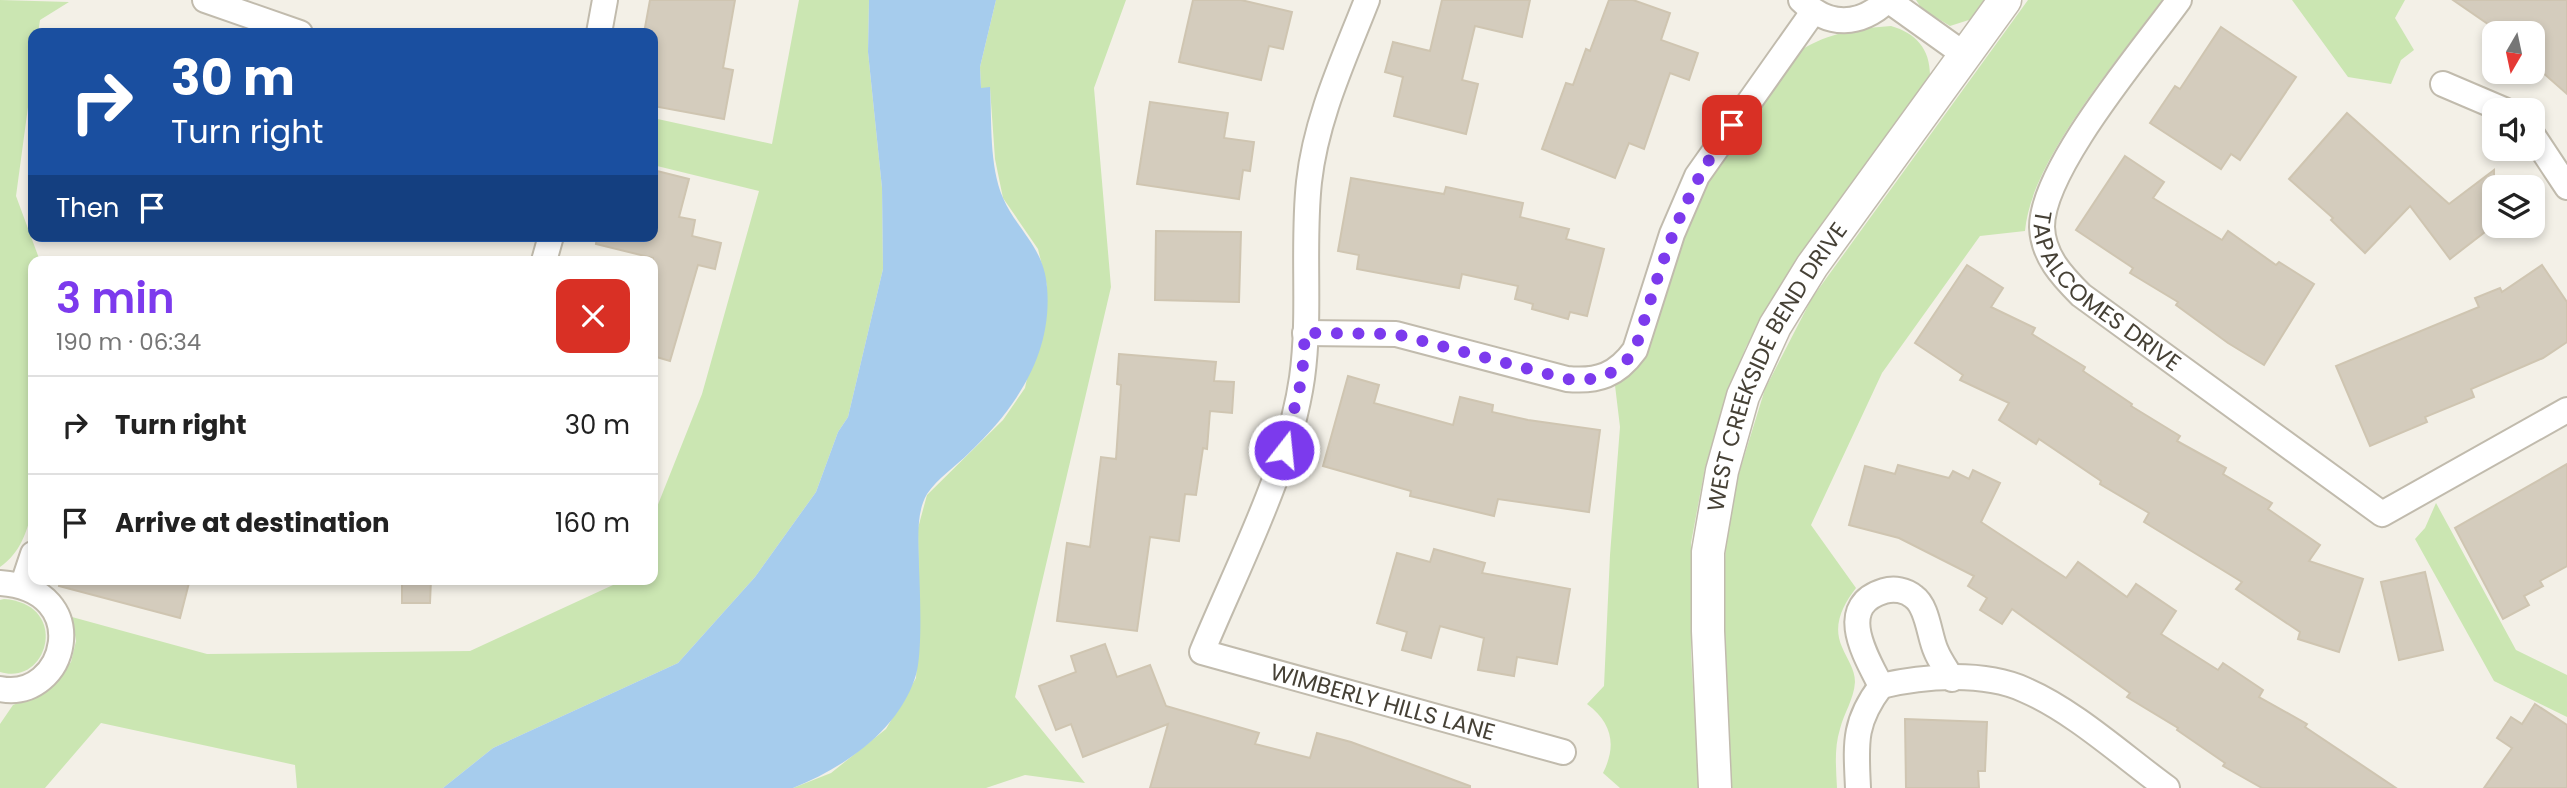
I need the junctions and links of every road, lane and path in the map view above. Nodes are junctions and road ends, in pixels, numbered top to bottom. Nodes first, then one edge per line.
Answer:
1 (205, 0) edge
2 (605, 0) edge
3 (1367, 0) edge
4 (1888, 0) edge
5 (2005, 0) edge
6 (2179, 0) edge
7 (1807, 6) edge
8 (286, 28) edge
9 (600, 28) edge
10 (1965, 55) junction
11 (2443, 84) dead end
12 (2482, 101) edge
13 (2545, 154) edge
14 (2567, 187) edge
15 (1305, 333) junction
16 (2567, 410) edge
17 (28, 561) edge
18 (11, 583) edge
19 (1952, 679) junction
20 (1881, 687) junction
21 (0, 689) edge
22 (1563, 752) dead end
23 (1715, 788) edge
24 (1858, 788) edge
25 (2167, 788) edge

1 - 8 street
2 - 9 street
3 - 15 street
4 - 7 street
4 - 10 street
5 - 10 street, WEST CREEKSIDE BEND DRIVE
6 - 16 street, TAPALCOMES DRIVE
7 - 15 street
10 - 23 street, WEST CREEKSIDE BEND DRIVE
11 - 12 street
13 - 14 street
15 - 22 street, WIMBERLY HILLS LANE
17 - 18 street
18 - 21 street
19 - 20 street
19 - 20 street
19 - 25 street
20 - 24 street

